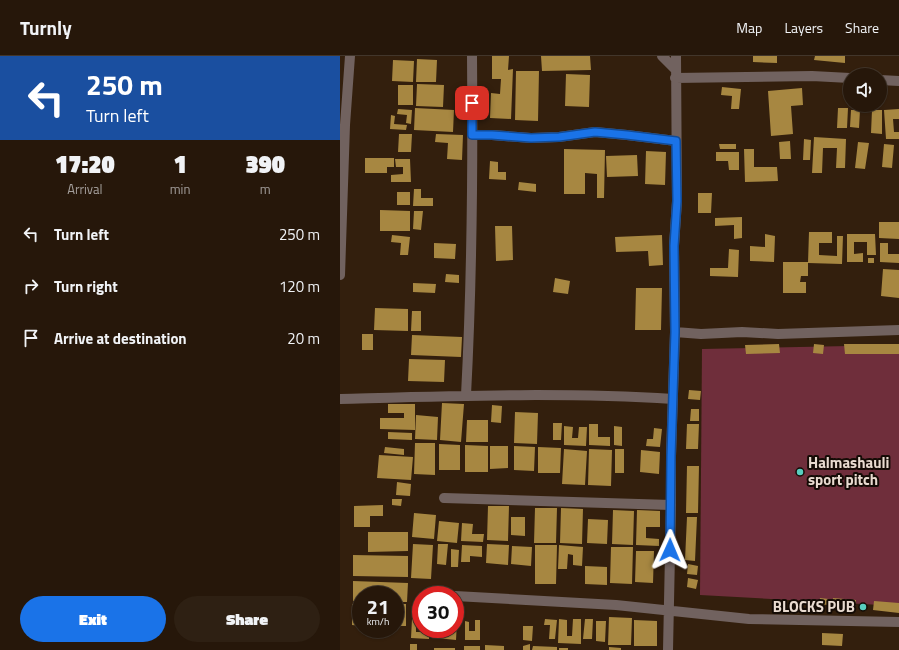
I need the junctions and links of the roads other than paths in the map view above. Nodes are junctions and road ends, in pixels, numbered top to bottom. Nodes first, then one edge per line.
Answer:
1 (350, 56) edge
2 (472, 56) edge
3 (662, 56) edge
4 (676, 56) edge
5 (675, 74) junction
6 (843, 78) edge
7 (887, 80) edge
8 (899, 81) edge
9 (472, 135) junction
10 (676, 141) junction
11 (340, 275) edge
12 (899, 330) edge
13 (675, 332) junction
14 (466, 395) junction
15 (340, 399) edge
16 (673, 399) junction
17 (444, 498) dead end
18 (671, 505) junction
19 (464, 596) edge
20 (670, 610) junction
21 (899, 622) edge
22 (668, 650) edge

1 - 11 street
2 - 9 street
3 - 5 street
4 - 5 street
5 - 6 street
5 - 10 street
7 - 8 street
9 - 10 street
9 - 14 street
10 - 13 street
12 - 13 street
13 - 16 street
14 - 15 street
14 - 16 street
16 - 18 street
17 - 18 street
18 - 20 street
19 - 20 street
20 - 21 street
20 - 22 street

